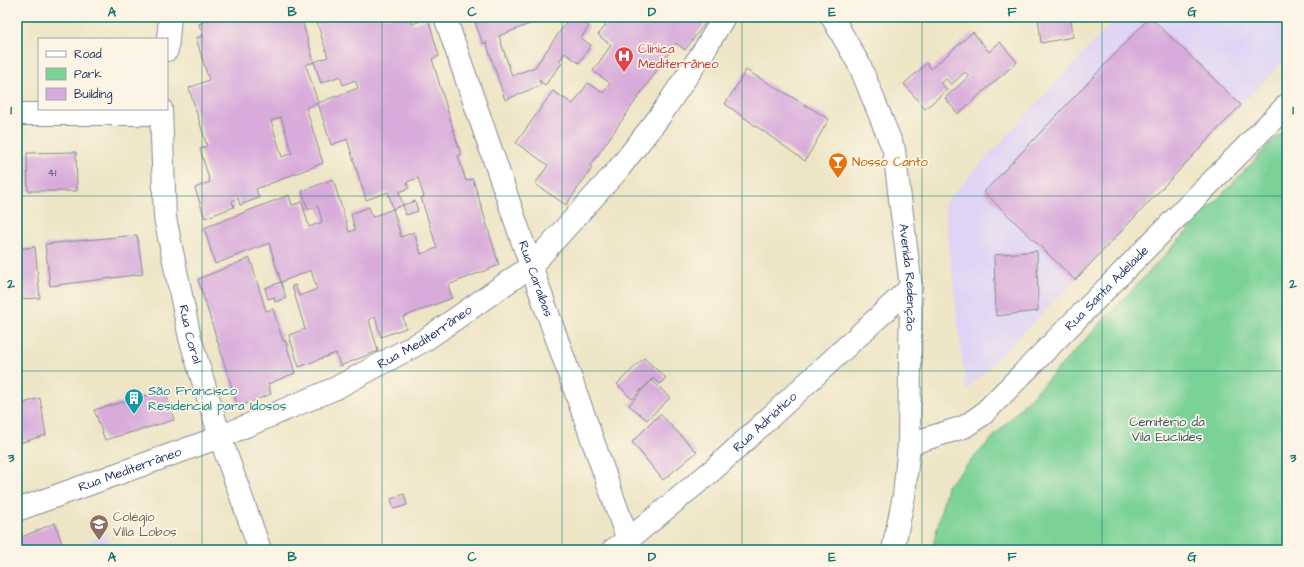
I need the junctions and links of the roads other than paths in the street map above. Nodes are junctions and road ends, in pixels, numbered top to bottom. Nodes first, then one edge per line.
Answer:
1 (170, 17) edge
2 (445, 17) edge
3 (724, 17) edge
4 (832, 17) edge
5 (168, 39) edge
6 (1287, 105) edge
7 (161, 112) edge
8 (17, 114) edge
9 (531, 266) junction
10 (911, 287) junction
11 (220, 438) junction
12 (909, 444) junction
13 (17, 510) edge
14 (621, 545) edge
15 (260, 550) edge
16 (894, 550) edge

1 - 5 street
2 - 9 street, Rua Caraíbas
3 - 9 street, Rua Mediterrâneo
4 - 10 street, Avenida Redenção
6 - 12 street, Rua Santa Adelaide
7 - 8 street
7 - 11 street, Rua Coral
9 - 11 street, Rua Mediterrâneo
9 - 14 street, Rua Caraíbas
10 - 12 street, Avenida Redenção
10 - 14 street, Rua Adriático
11 - 13 street, Rua Mediterrâneo
11 - 15 street, Rua Coral
12 - 16 street, Avenida Redenção

